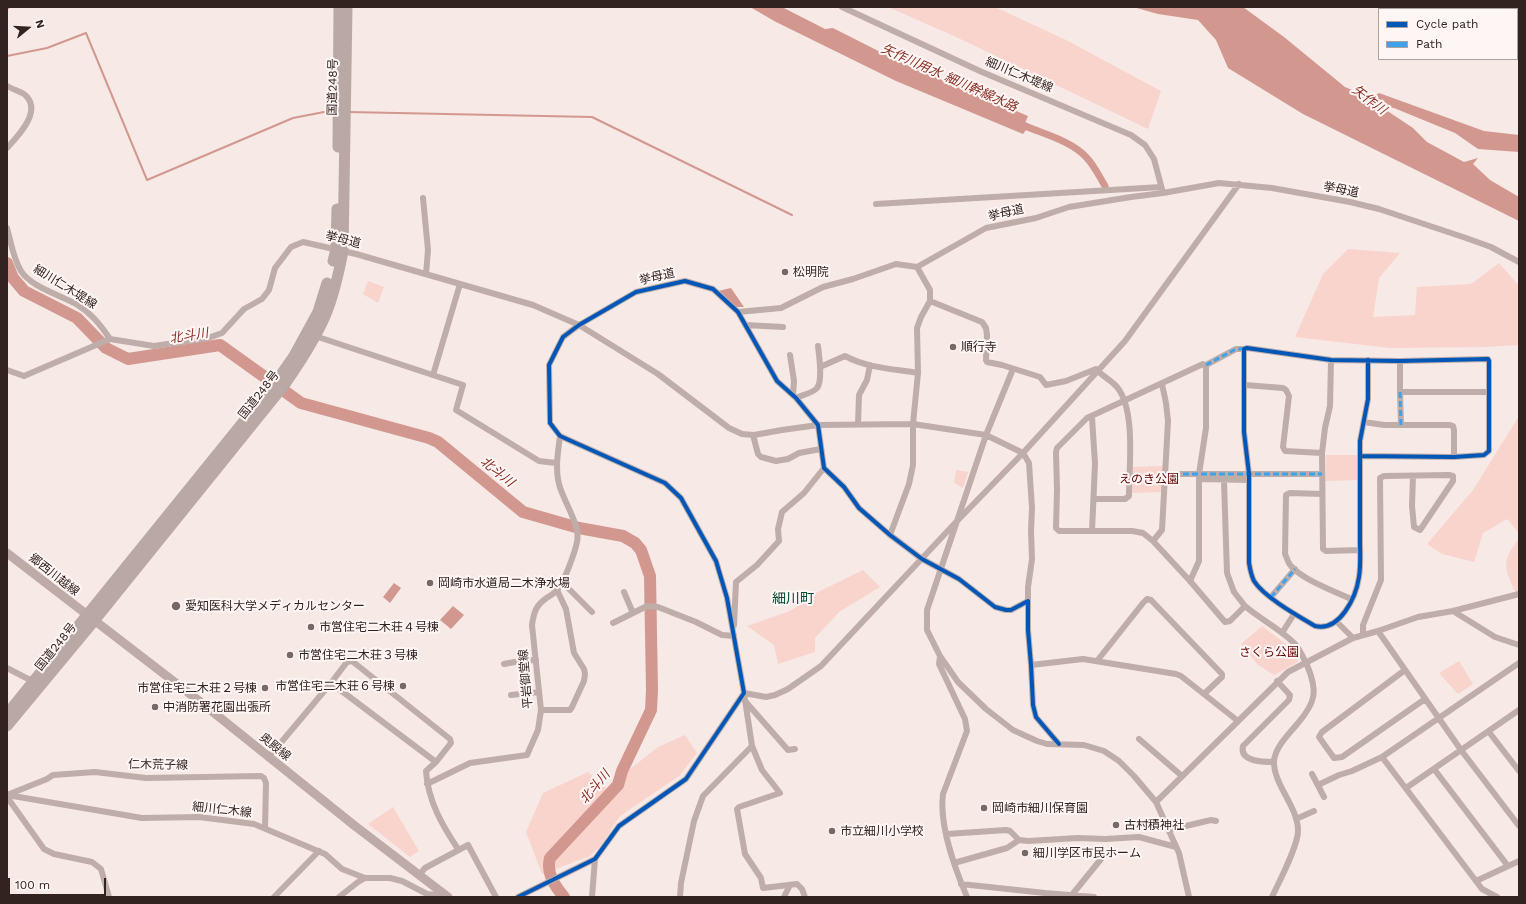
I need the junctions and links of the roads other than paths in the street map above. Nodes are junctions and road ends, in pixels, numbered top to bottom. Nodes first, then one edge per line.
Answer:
1 (339, 7) edge
2 (347, 7) edge
3 (842, 7) edge
4 (7, 86) edge
5 (7, 148) edge
6 (1239, 184) junction
7 (1162, 190) junction
8 (423, 198) dead end
9 (876, 204) dead end
10 (7, 228) edge
11 (340, 250) junction
12 (1519, 262) edge
13 (917, 267) junction
14 (426, 274) junction
15 (460, 284) junction
16 (930, 301) junction
17 (738, 312) junction
18 (579, 325) junction
19 (745, 325) junction
20 (783, 327) dead end
21 (315, 336) junction
22 (110, 338) junction
23 (818, 346) dead end
24 (1244, 350) junction
25 (790, 355) dead end
26 (1331, 360) junction
27 (1368, 360) junction
28 (1400, 361) junction
29 (870, 365) junction
30 (1206, 365) junction
31 (820, 368) junction
32 (1013, 369) junction
33 (7, 370) edge
34 (1098, 372) junction
35 (918, 373) junction
36 (434, 375) junction
37 (282, 382) junction
38 (1162, 384) junction
39 (1245, 384) junction
40 (1400, 392) junction
41 (1489, 392) junction
42 (795, 396) junction
43 (1124, 401) junction
44 (1092, 416) junction
45 (1364, 422) junction
46 (858, 424) junction
47 (913, 424) junction
48 (1401, 424) junction
49 (818, 425) junction
50 (986, 435) junction
51 (560, 436) junction
52 (753, 436) junction
53 (821, 449) junction
54 (1023, 453) junction
55 (1322, 453) junction
56 (1360, 456) junction
57 (1454, 457) junction
58 (556, 463) junction
59 (824, 468) junction
60 (1165, 474) junction
61 (1322, 474) junction
62 (1199, 476) junction
63 (1413, 476) junction
64 (1249, 477) junction
65 (1224, 481) junction
66 (1322, 494) junction
67 (1094, 499) junction
68 (958, 520) junction
69 (1092, 531) junction
70 (890, 535) junction
71 (1153, 541) junction
72 (1360, 550) junction
73 (7, 553) edge
74 (922, 559) junction
75 (941, 568) junction
76 (1294, 569) junction
77 (1190, 581) junction
78 (562, 582) junction
79 (557, 590) junction
80 (624, 592) dead end
81 (1519, 594) edge
82 (1271, 598) junction
83 (1351, 599) junction
84 (1028, 601) junction
85 (1245, 606) junction
86 (1453, 611) junction
87 (592, 612) dead end
88 (633, 613) junction
89 (1294, 614) junction
90 (90, 619) junction
91 (1336, 621) junction
92 (613, 623) dead end
93 (1378, 631) junction
94 (1282, 633) junction
95 (1364, 635) junction
96 (734, 637) junction
97 (1353, 638) junction
98 (1519, 645) edge
99 (940, 656) junction
100 (536, 660) junction
101 (1097, 661) junction
102 (1306, 662) junction
103 (504, 664) dead end
104 (1519, 664) edge
105 (1031, 665) junction
106 (7, 668) edge
107 (1405, 670) junction
108 (1277, 681) junction
109 (34, 682) junction
110 (331, 682) junction
111 (539, 692) junction
112 (744, 693) junction
113 (1204, 694) junction
114 (511, 695) dead end
115 (1425, 699) junction
116 (745, 701) junction
117 (541, 710) junction
118 (7, 714) edge
119 (1518, 714) edge
120 (1439, 719) junction
121 (1238, 721) junction
122 (7, 726) edge
123 (1489, 732) junction
124 (1139, 739) dead end
125 (1059, 744) junction
126 (752, 746) junction
127 (795, 749) dead end
128 (1461, 750) junction
129 (1382, 757) junction
130 (268, 758) junction
131 (436, 762) junction
132 (1274, 762) junction
133 (1434, 769) junction
134 (1519, 771) edge
135 (1312, 774) dead end
136 (1182, 776) junction
137 (427, 784) junction
138 (1318, 785) junction
139 (1406, 788) junction
140 (7, 796) edge
141 (1324, 797) dead end
142 (1156, 802) junction
143 (1314, 811) dead end
144 (1296, 819) junction
145 (1216, 821) dead end
146 (1519, 826) edge
147 (265, 828) junction
148 (1169, 830) junction
149 (947, 834) junction
150 (1019, 840) junction
151 (1176, 848) junction
152 (458, 849) junction
153 (318, 851) junction
154 (595, 859) junction
155 (1101, 859) dead end
156 (1519, 861) edge
157 (954, 863) junction
158 (1508, 866) junction
159 (420, 874) junction
160 (365, 878) junction
161 (1476, 881) junction
162 (961, 884) junction
163 (790, 885) junction
164 (446, 895) edge
165 (1071, 896) edge
166 (109, 897) edge
167 (274, 897) edge
168 (339, 897) edge
169 (496, 897) edge
170 (518, 897) edge
171 (592, 897) edge
172 (680, 897) edge
173 (784, 897) edge
174 (805, 897) edge
175 (967, 897) edge
176 (1094, 897) edge
177 (1189, 897) edge
178 (1272, 897) edge
179 (1497, 897) edge

1 - 11 highway, 国道248号
2 - 11 highway, 国道248号
3 - 7 street, 細川仁木堤線
4 - 5 street
6 - 7 street, 挙母道
6 - 12 street, 挙母道
6 - 34 street
7 - 9 street
7 - 13 street, 挙母道
8 - 14 street
10 - 22 street, 細川仁木堤線
11 - 14 street, 挙母道
11 - 21 highway, 国道248号
11 - 22 street, 挙母道
11 - 37 highway, 国道248号
13 - 16 street
13 - 17 street
14 - 15 street, 挙母道
15 - 18 street, 挙母道
15 - 36 street
16 - 32 street
16 - 35 street
17 - 18 street, 挙母道
17 - 19 street
18 - 51 street
18 - 52 street
19 - 20 street
19 - 42 street
21 - 36 street
21 - 37 highway, 国道248号
22 - 33 street
23 - 31 street
24 - 26 street
24 - 30 street
24 - 39 street
25 - 42 street
26 - 27 street
26 - 55 street
27 - 28 street
27 - 45 street
28 - 40 street
28 - 41 street
29 - 31 street
29 - 35 street
29 - 46 street
30 - 38 street
30 - 62 street
31 - 42 street
32 - 34 street
32 - 50 street
34 - 43 street
34 - 54 street
35 - 47 street
36 - 58 street
37 - 90 highway, 国道248号
38 - 43 street
38 - 60 street
39 - 55 street
39 - 64 street
40 - 41 street
40 - 48 street
41 - 57 street
42 - 49 street
43 - 44 street
43 - 67 street
44 - 67 street
44 - 69 street
45 - 48 street
45 - 56 street
46 - 47 street
46 - 49 street
47 - 50 street
47 - 70 street
48 - 57 street
49 - 52 street
49 - 53 street
50 - 54 street
50 - 68 street
51 - 58 street
51 - 96 street
52 - 53 street
53 - 59 street
54 - 68 street
54 - 84 street
55 - 61 street
56 - 57 street
56 - 72 street
58 - 78 street, 平岩御堂線
59 - 70 street
59 - 96 street
60 - 62 street
60 - 71 street
61 - 64 street
61 - 66 street
62 - 64 street
62 - 65 street
62 - 77 street
63 - 63 street
63 - 95 street
64 - 65 street
64 - 82 street
65 - 85 street
66 - 72 street
66 - 76 street
67 - 69 street
68 - 74 street
68 - 75 street
69 - 71 street
70 - 74 street
71 - 77 street
72 - 83 street
73 - 90 street, 郷西川越線
74 - 75 street
74 - 112 street
75 - 84 street
75 - 99 street
76 - 82 street
76 - 83 street
77 - 85 street
78 - 79 street, 平岩御堂線
78 - 87 street
79 - 100 street, 平岩御堂線
79 - 117 street
80 - 88 street
81 - 86 street
82 - 89 street
83 - 91 street
84 - 105 street
85 - 94 street
86 - 93 street
86 - 98 street
88 - 92 street
88 - 96 street
89 - 91 street
89 - 94 street
90 - 109 highway, 国道248号
90 - 122 highway, 国道248号
90 - 130 street, 奥殿線
91 - 97 street
93 - 95 street
93 - 107 street
94 - 102 street
95 - 97 street
96 - 112 street
97 - 102 street
99 - 125 street
99 - 149 street
100 - 103 street
100 - 111 street, 平岩御堂線
101 - 105 street
101 - 113 street
101 - 113 street
102 - 108 street
102 - 132 street
104 - 120 street
105 - 125 street
106 - 109 street
107 - 115 street
107 - 115 street
108 - 121 street
108 - 132 street
109 - 118 highway, 国道248号
110 - 130 street
110 - 131 street
110 - 131 street
111 - 114 street
111 - 117 street, 平岩御堂線
112 - 116 street
112 - 154 street
113 - 121 street
115 - 120 street
116 - 126 street
116 - 127 street
117 - 137 street, 平岩御堂線
119 - 123 street
120 - 128 street
120 - 129 street
121 - 136 street
123 - 128 street
123 - 134 street
124 - 136 street
125 - 142 street
126 - 163 street
126 - 172 street
128 - 133 street
128 - 146 street
129 - 138 street
129 - 139 street
130 - 159 street, 奥殿線
131 - 137 street
132 - 144 street
133 - 139 street
133 - 158 street
135 - 138 street
136 - 142 street
137 - 152 street
138 - 141 street
139 - 161 street
140 - 147 street, 細川仁木線
140 - 147 street, 仁木荒子線
140 - 166 street
142 - 148 street
143 - 144 street
144 - 178 street
145 - 148 street
147 - 153 street, 細川仁木線
148 - 151 street
149 - 150 street
149 - 157 street
150 - 151 street
150 - 157 street
151 - 177 street
152 - 159 street
152 - 169 street
153 - 160 street, 細川仁木線
153 - 167 street
154 - 170 street
154 - 171 street
155 - 165 street
156 - 158 street
157 - 162 street
158 - 161 street
159 - 164 street, 奥殿線
160 - 164 street, 細川仁木線
160 - 168 street
161 - 179 street
162 - 165 street
162 - 175 street
163 - 173 street
163 - 174 street
165 - 176 street

